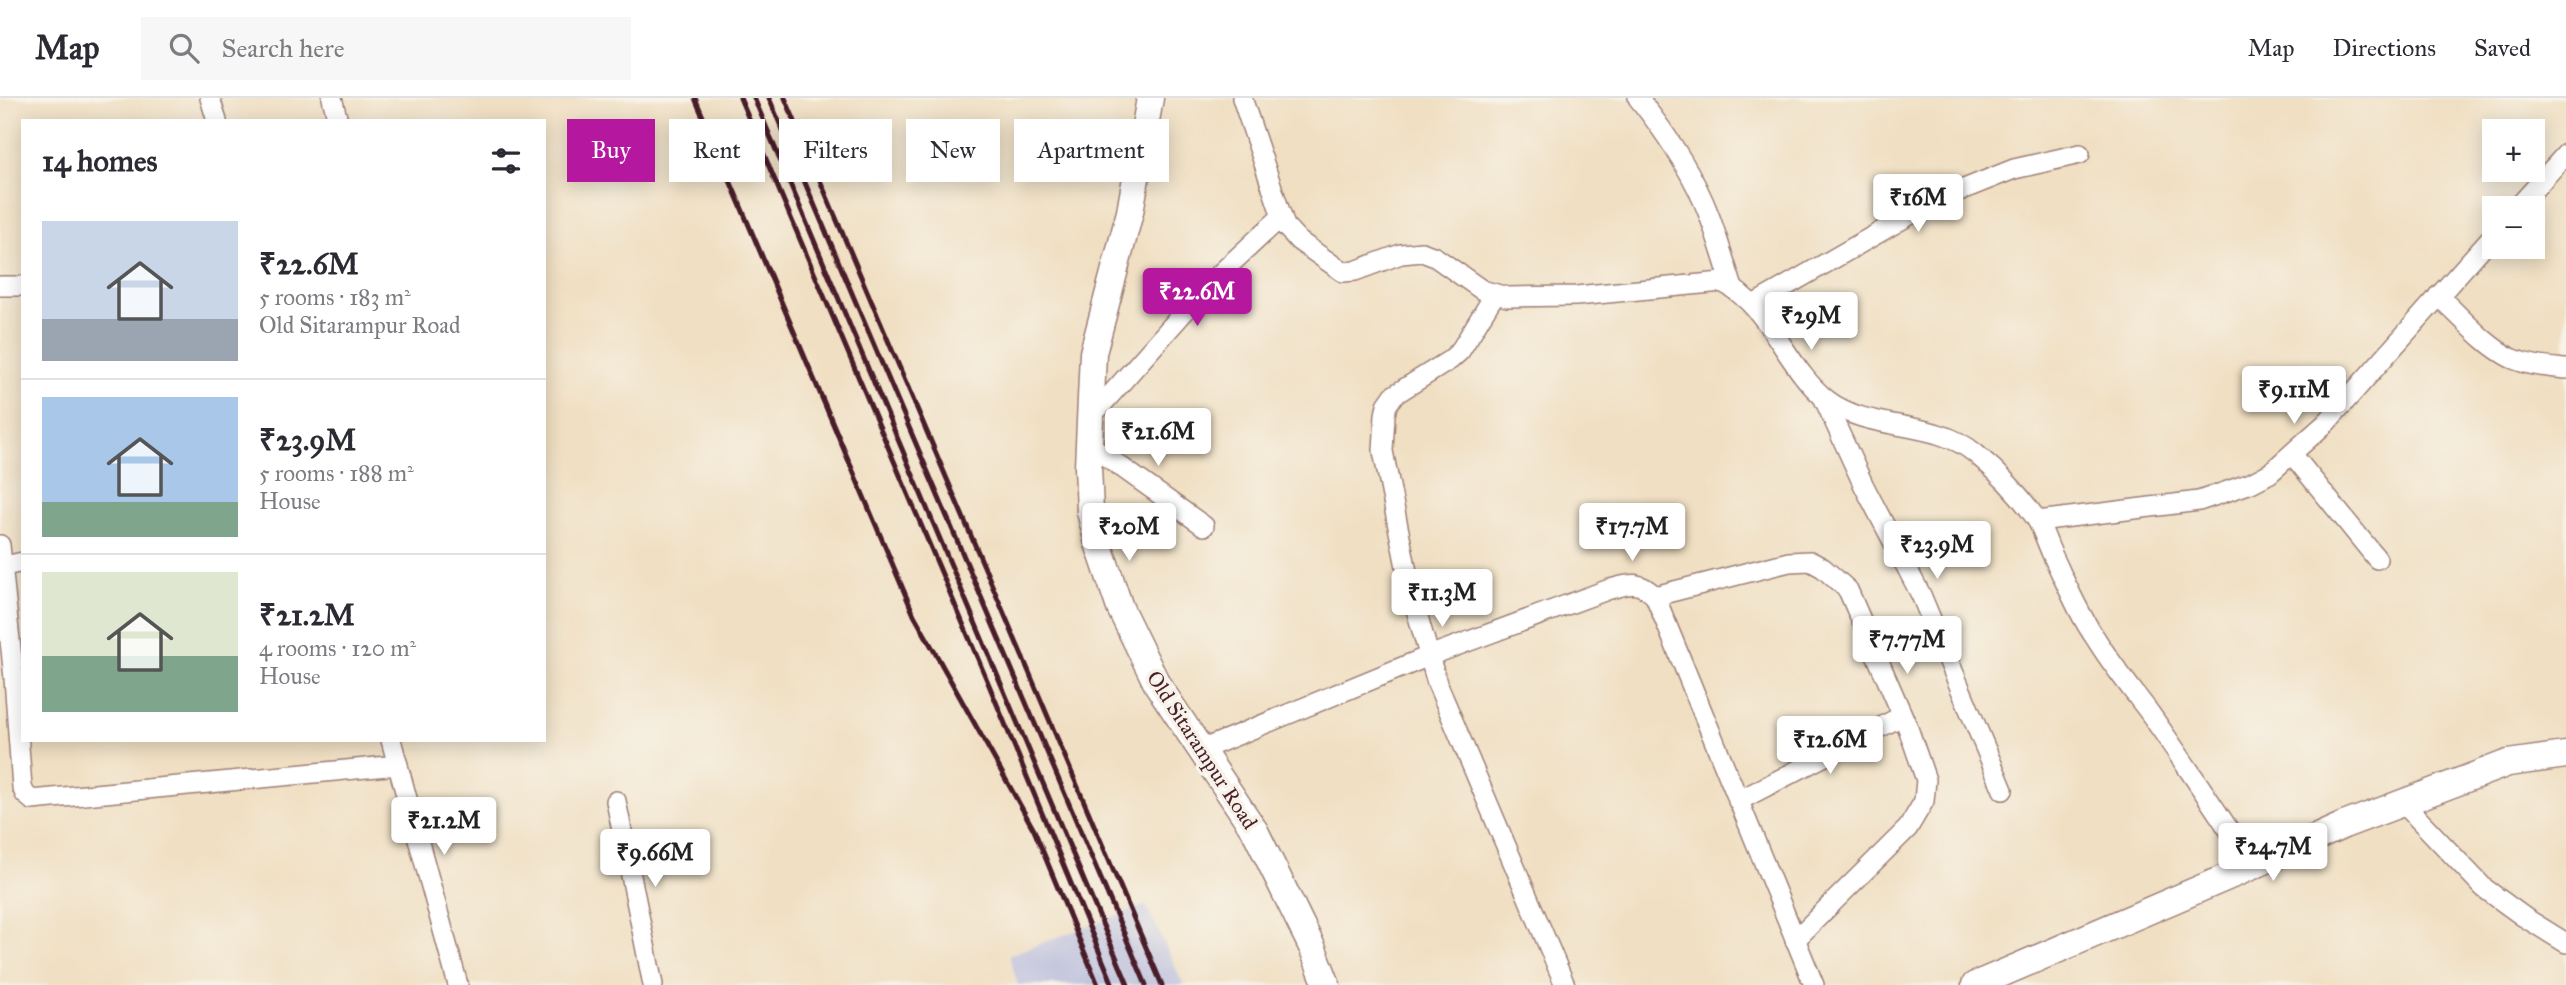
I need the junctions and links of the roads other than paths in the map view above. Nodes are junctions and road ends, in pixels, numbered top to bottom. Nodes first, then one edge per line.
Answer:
1 (210, 98) edge
2 (332, 98) edge
3 (1150, 98) edge
4 (1242, 98) edge
5 (1637, 98) edge
6 (216, 119) edge
7 (337, 119) edge
8 (2080, 154) dead end
9 (2566, 154) edge
10 (2528, 196) edge
11 (1282, 216) junction
12 (2482, 247) edge
13 (0, 286) edge
14 (21, 286) edge
15 (1733, 288) junction
16 (1495, 294) junction
17 (2438, 296) junction
18 (1753, 305) junction
19 (2566, 369) edge
20 (1822, 395) junction
21 (1089, 431) junction
22 (2292, 454) junction
23 (2038, 521) junction
24 (1204, 526) dead end
25 (0, 545) edge
26 (2377, 559) dead end
27 (21, 562) edge
28 (1, 566) edge
29 (1655, 596) junction
30 (10, 632) edge
31 (1429, 656) junction
32 (1902, 716) junction
33 (392, 742) edge
34 (1201, 750) junction
35 (2566, 755) edge
36 (398, 765) junction
37 (2003, 790) dead end
38 (616, 801) dead end
39 (1738, 801) junction
40 (2403, 803) junction
41 (2253, 866) junction
42 (1795, 940) junction
43 (2566, 943) edge
44 (458, 985) edge
45 (653, 985) edge
46 (1327, 985) edge
47 (1564, 985) edge
48 (1814, 985) edge
49 (1975, 985) edge

1 - 6 street
2 - 7 street
3 - 21 street, Old Sitarampur Road
4 - 11 street
5 - 15 street
8 - 18 street
9 - 10 street
11 - 16 street
11 - 21 street
12 - 17 street
13 - 14 street
15 - 16 street
15 - 18 street
16 - 31 street
17 - 19 street
17 - 22 street
18 - 20 street
20 - 23 street
20 - 37 street
21 - 24 street
21 - 34 street, Old Sitarampur Road
22 - 23 street
22 - 26 street
23 - 41 street
25 - 28 street
27 - 28 street
28 - 30 street
29 - 31 street
29 - 32 street
29 - 39 street
30 - 36 street
31 - 34 street
31 - 47 street
32 - 39 street
32 - 42 street
33 - 36 street
34 - 46 street, Old Sitarampur Road
35 - 40 street
36 - 44 street
38 - 45 street
39 - 42 street
40 - 41 street
40 - 43 street
41 - 49 street
42 - 48 street

